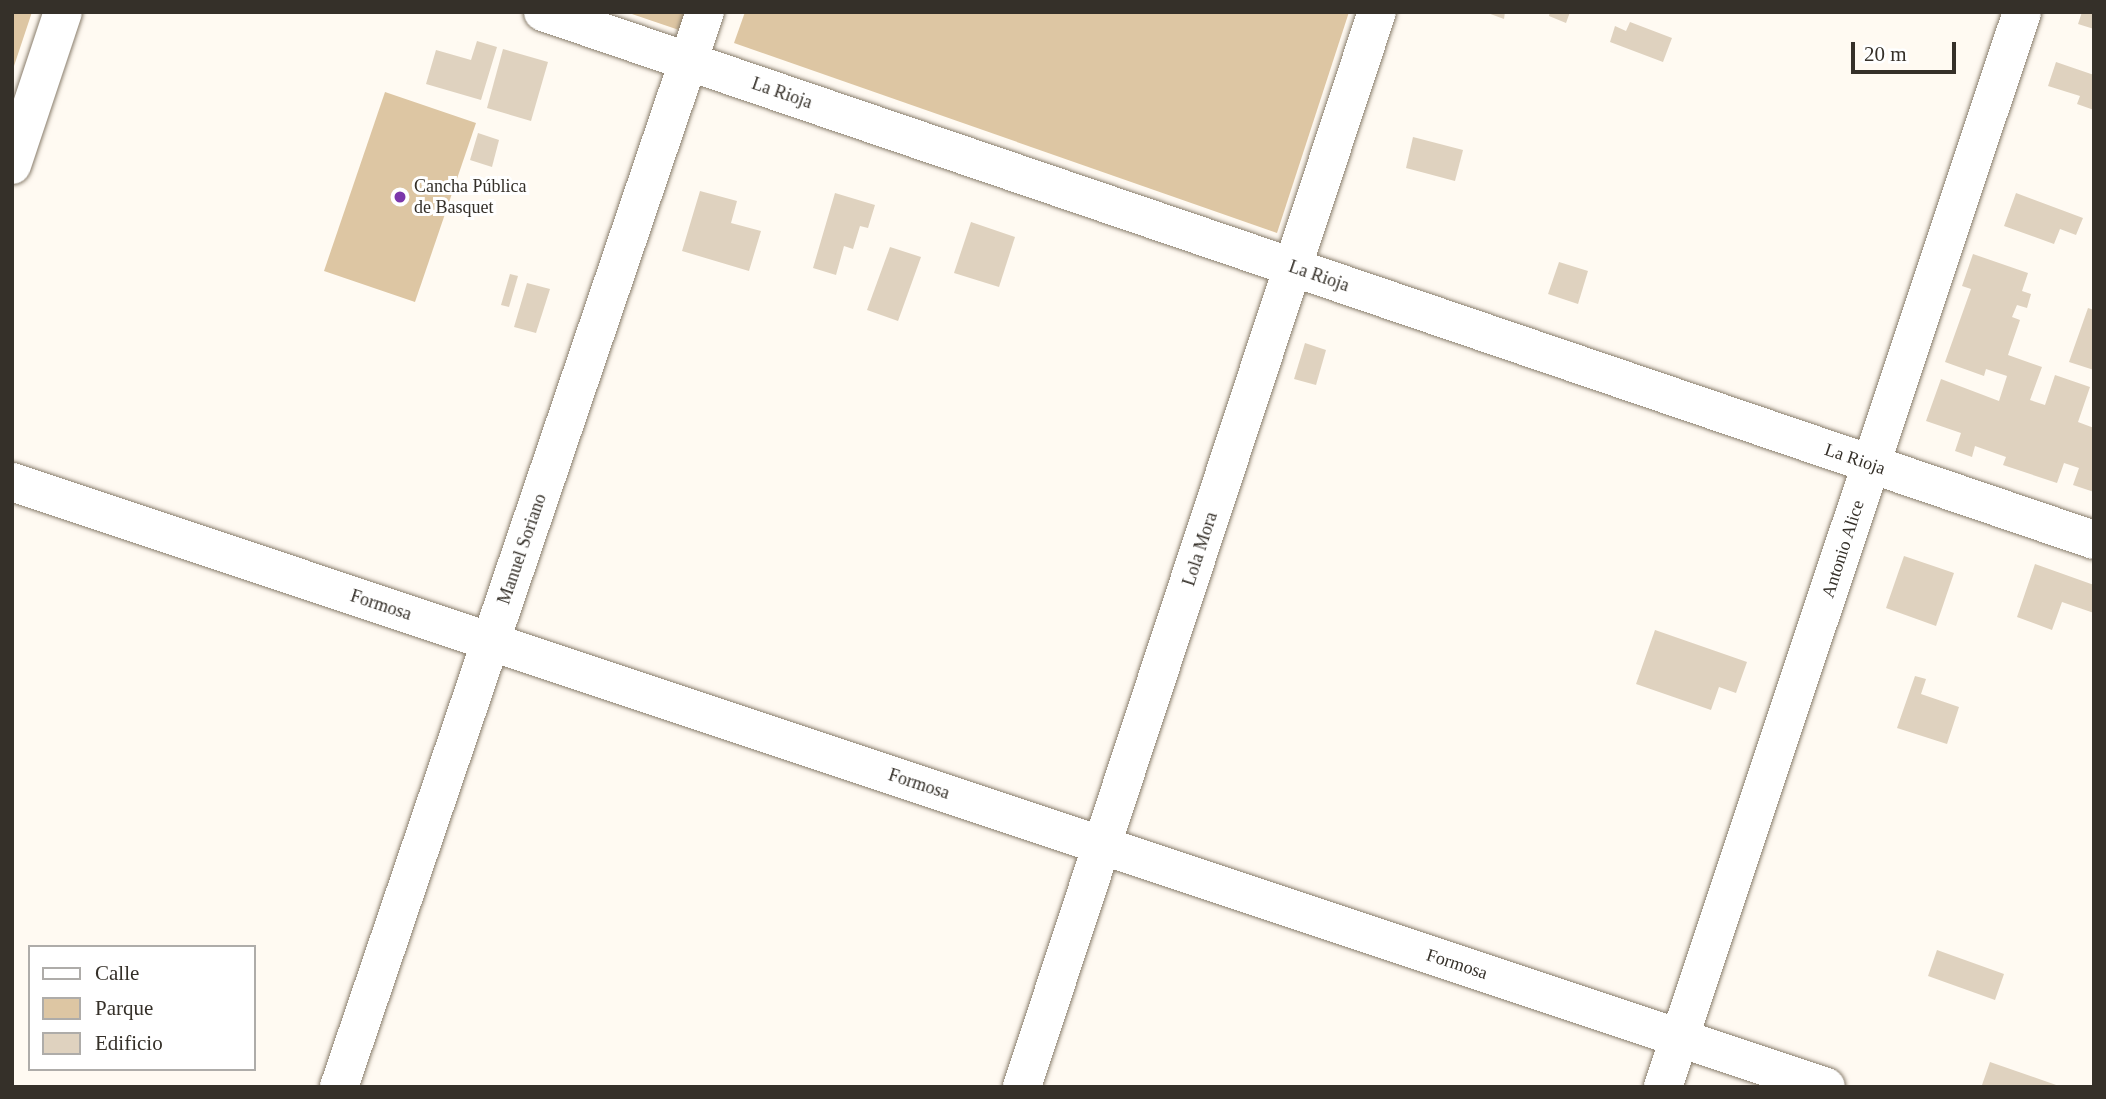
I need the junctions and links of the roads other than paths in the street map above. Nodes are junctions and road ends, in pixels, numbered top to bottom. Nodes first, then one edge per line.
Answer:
1 (63, 12) edge
2 (543, 12) edge
3 (705, 12) edge
4 (1377, 12) edge
5 (2022, 12) edge
6 (689, 62) junction
7 (12, 165) edge
8 (1293, 267) junction
9 (1871, 464) junction
10 (12, 482) edge
11 (2094, 540) edge
12 (491, 641) junction
13 (1102, 845) junction
14 (1680, 1038) junction
15 (339, 1087) edge
16 (1022, 1087) edge
17 (1663, 1087) edge
18 (1826, 1087) edge

1 - 7 street
2 - 6 street, La Rioja
3 - 6 street, Manuel Soriano
4 - 8 street, Lola Mora
5 - 9 street, Antonio Alice
6 - 8 street, La Rioja
6 - 12 street, Manuel Soriano
8 - 9 street, La Rioja
8 - 13 street, Lola Mora
9 - 11 street, La Rioja
9 - 14 street, Antonio Alice
10 - 12 street, Formosa
12 - 13 street, Formosa
12 - 15 street, Manuel Soriano
13 - 14 street, Formosa
13 - 16 street, Lola Mora
14 - 17 street, Antonio Alice
14 - 18 street, Formosa

